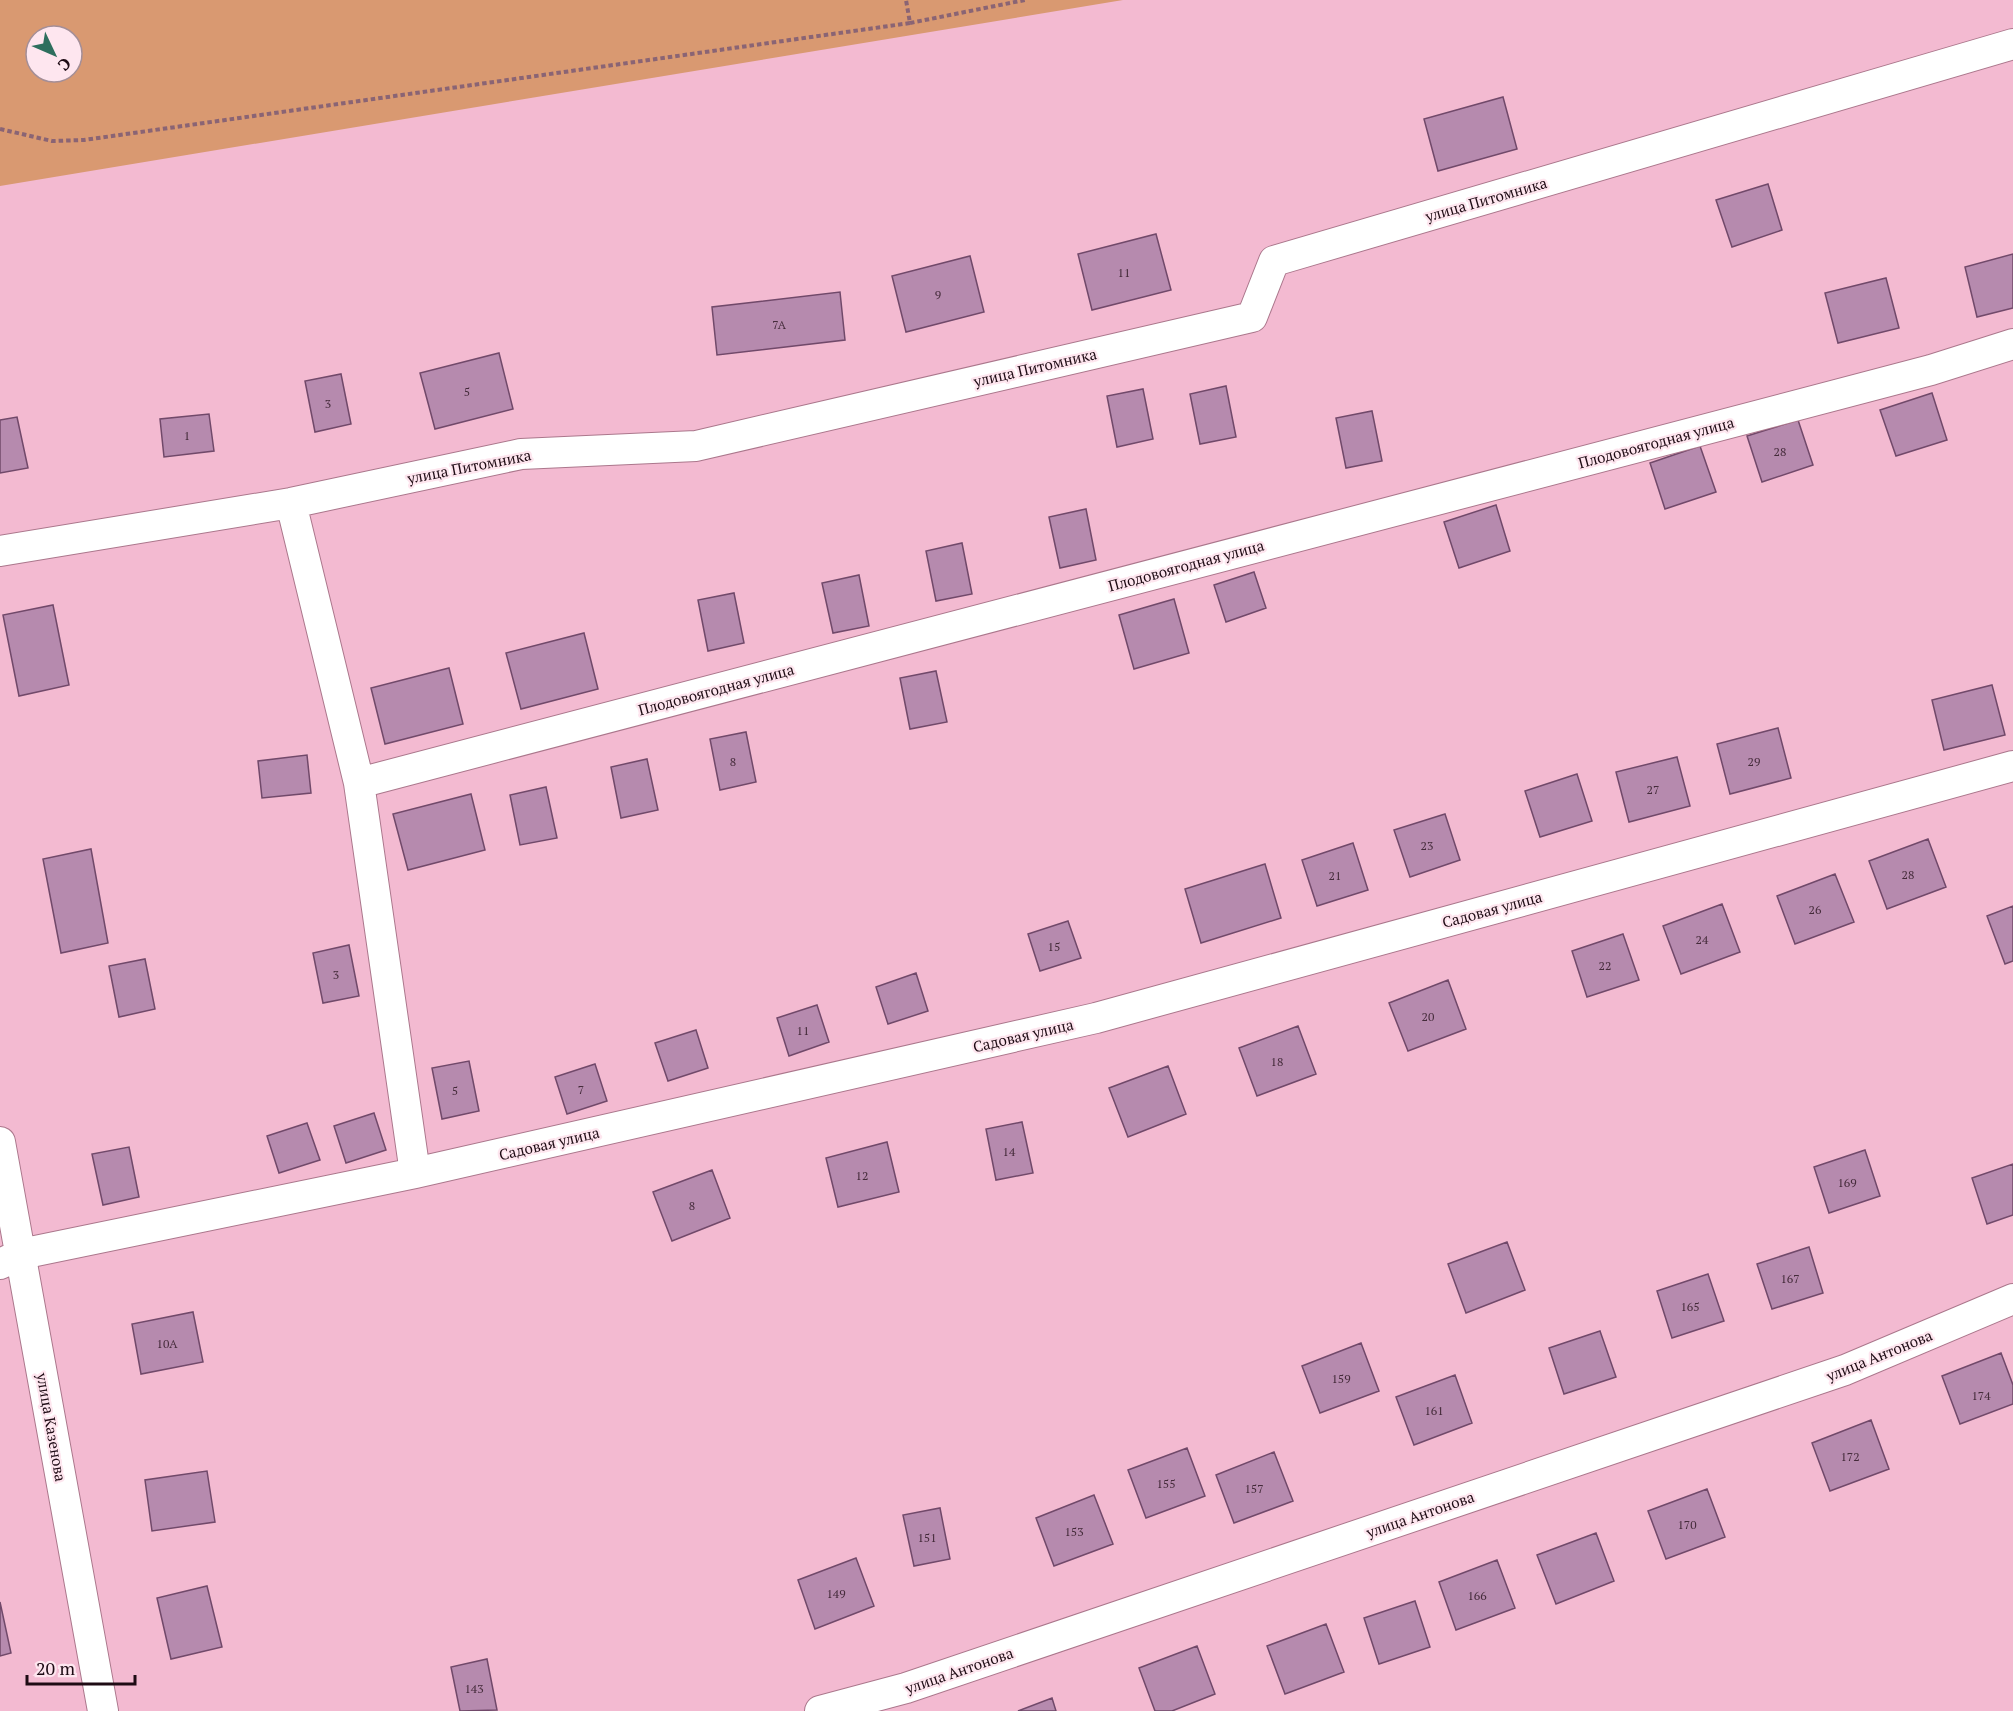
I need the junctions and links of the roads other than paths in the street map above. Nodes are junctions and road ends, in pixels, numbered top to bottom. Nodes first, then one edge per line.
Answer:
1 (2013, 45) edge
2 (2013, 344) edge
3 (291, 503) junction
4 (0, 551) edge
5 (2013, 766) edge
6 (359, 783) junction
7 (0, 1142) edge
8 (415, 1173) junction
9 (10, 1259) edge
10 (2013, 1299) edge
11 (103, 1711) edge
12 (820, 1711) edge

1 - 3 street, улица Питомника
2 - 6 street, Плодовоягодная улица
3 - 4 street, улица Питомника
3 - 6 street
5 - 8 street, Садовая улица
6 - 8 street
7 - 9 street, улица Казенова
8 - 9 street, Садовая улица
9 - 11 street, улица Казенова
10 - 12 street, улица Антонова

